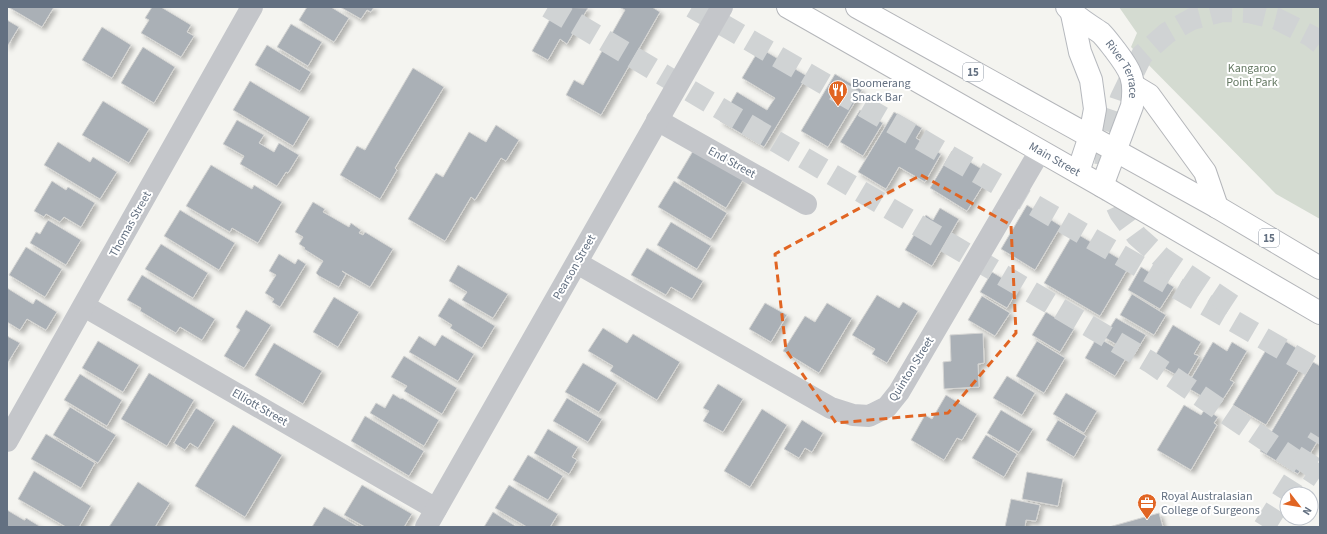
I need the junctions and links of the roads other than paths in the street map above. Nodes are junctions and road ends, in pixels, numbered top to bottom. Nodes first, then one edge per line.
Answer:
1 (252, 7) edge
2 (722, 7) edge
3 (788, 7) edge
4 (857, 7) edge
5 (1070, 10) edge
6 (1134, 86) junction
7 (657, 120) junction
8 (1090, 136) junction
9 (1040, 151) junction
10 (1116, 151) junction
11 (1078, 172) junction
12 (1102, 186) junction
13 (806, 204) dead end
14 (1218, 208) junction
15 (577, 262) junction
16 (1320, 268) edge
17 (84, 306) junction
18 (1320, 313) edge
19 (7, 441) edge
20 (431, 518) edge

1 - 17 street, Thomas Street
2 - 7 street, Pearson Street
3 - 9 main road, Main Street
4 - 8 main road, 15
5 - 6 main road, River Terrace
5 - 8 main road, River Terrace
6 - 10 main road, River Terrace
6 - 14 main road
7 - 13 street, End Street
7 - 15 street, Pearson Street
8 - 10 main road, 15
8 - 11 main road, River Terrace
9 - 11 main road, Main Street
9 - 15 street, Quinton Street
10 - 12 main road, River Terrace
10 - 14 main road, 15
11 - 12 main road, Main Street
12 - 18 main road, Main Street
14 - 16 main road, 15
15 - 20 street, Pearson Street
17 - 19 street, Thomas Street
17 - 20 street, Elliott Street

